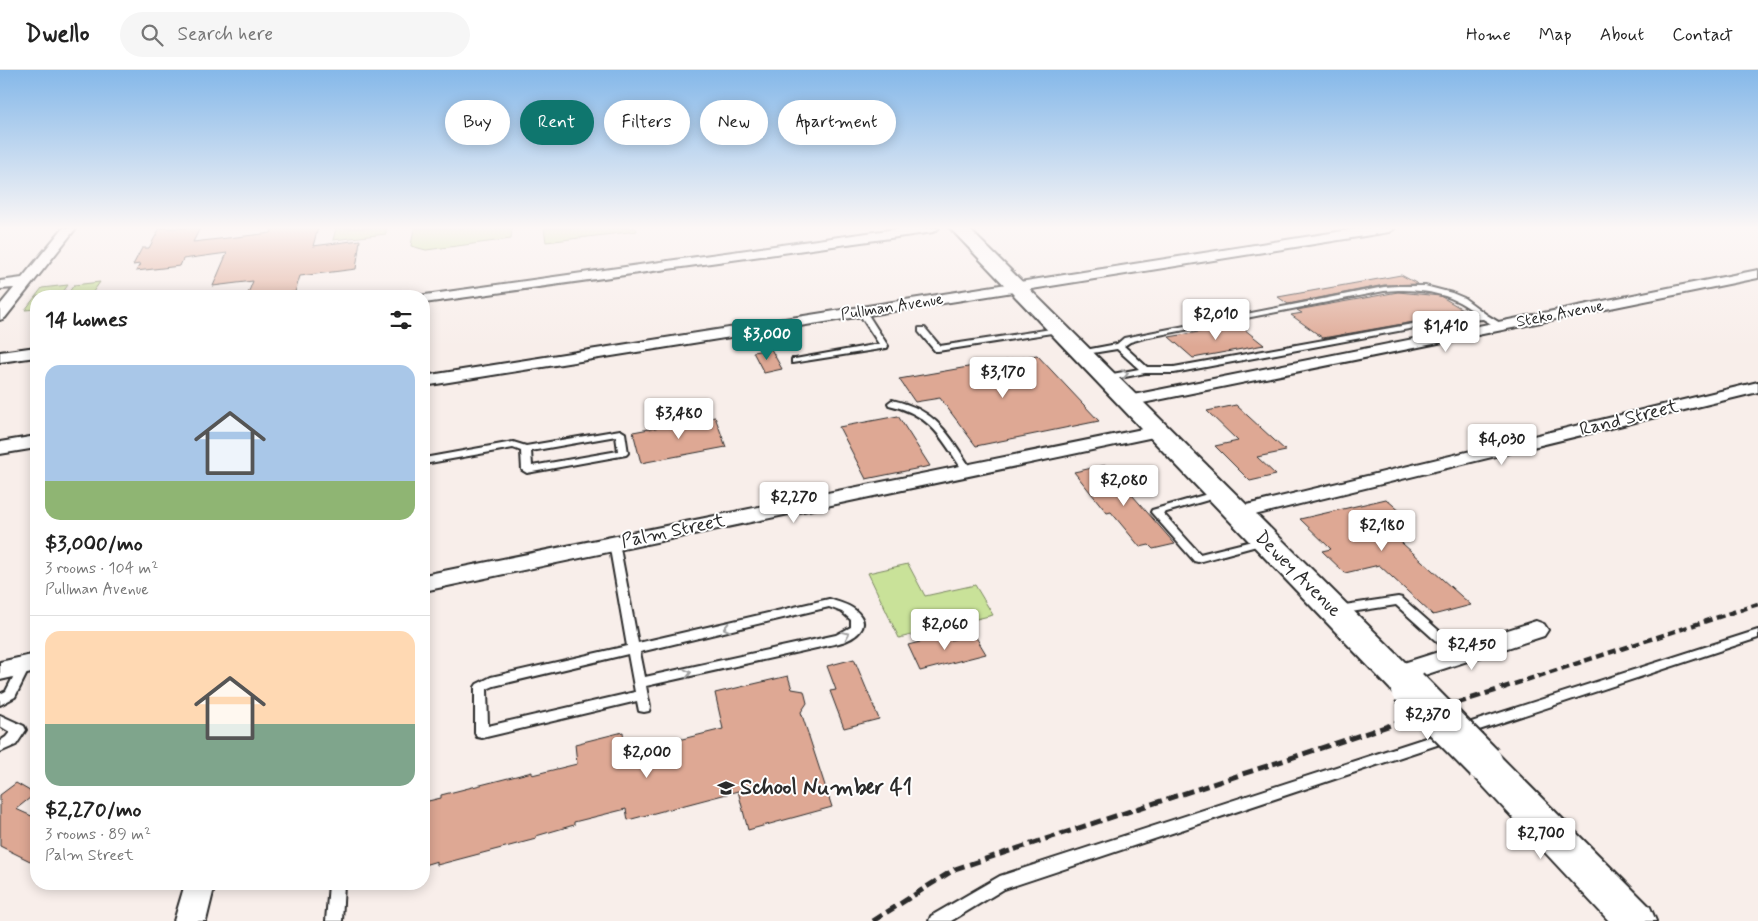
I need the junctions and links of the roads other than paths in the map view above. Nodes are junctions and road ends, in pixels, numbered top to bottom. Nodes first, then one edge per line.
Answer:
1 (38, 268) edge
2 (648, 268) edge
3 (996, 268) edge
4 (1142, 268) edge
5 (1758, 274) edge
6 (27, 282) junction
7 (0, 285) edge
8 (1016, 288) junction
9 (430, 298) edge
10 (862, 312) junction
11 (0, 315) edge
12 (1484, 317) junction
13 (1501, 326) junction
14 (922, 330) dead end
15 (1058, 330) junction
16 (1119, 346) junction
17 (30, 353) edge
18 (1080, 353) junction
19 (0, 357) edge
20 (795, 361) dead end
21 (1145, 370) junction
22 (1105, 378) junction
23 (430, 380) edge
24 (1758, 387) edge
25 (1128, 401) junction
26 (892, 403) dead end
27 (1157, 431) junction
28 (30, 443) edge
29 (0, 448) edge
30 (526, 449) junction
31 (430, 460) edge
32 (967, 470) junction
33 (1219, 494) junction
34 (1238, 513) junction
35 (1265, 541) junction
36 (614, 543) junction
37 (430, 582) edge
38 (1334, 611) junction
39 (1536, 630) dead end
40 (1758, 634) edge
41 (633, 650) junction
42 (1459, 655) junction
43 (30, 664) edge
44 (30, 666) edge
45 (0, 671) edge
46 (1401, 679) junction
47 (642, 695) junction
48 (0, 700) edge
49 (0, 720) edge
50 (0, 746) edge
51 (198, 890) edge
52 (336, 890) edge
53 (190, 921) edge
54 (334, 921) edge
55 (937, 921) edge
56 (1636, 921) edge

1 - 6 street
2 - 9 street
3 - 8 street, Dewey Avenue
4 - 8 street, Pullman Avenue
5 - 13 street, Steko Avenue
6 - 7 street
6 - 11 street
8 - 10 street, Pullman Avenue
8 - 15 street, Dewey Avenue
10 - 20 lane
10 - 23 street, Pullman Avenue
12 - 13 lane
12 - 16 lane
12 - 21 lane
13 - 25 street, Steko Avenue
14 - 15 lane
15 - 18 street, Dewey Avenue
16 - 18 lane
16 - 21 lane
17 - 19 street
18 - 22 street, Dewey Avenue
22 -> 21 lane
22 - 25 street, Dewey Avenue
24 - 34 street, Rand Street
25 - 27 street, Dewey Avenue
26 - 32 lane
27 - 32 street, Palm Street
27 - 33 street, Dewey Avenue
28 - 29 street
30 - 30 lane
30 - 31 lane
32 - 36 street, Palm Street
33 - 34 street, Dewey Avenue
33 - 35 lane
34 - 35 street, Dewey Avenue
35 - 38 street, Dewey Avenue
36 - 37 street, Palm Street
36 - 41 lane
38 - 42 lane
38 - 46 street, Dewey Avenue
39 - 42 street
40 - 55 lane
41 - 47 lane
41 - 47 lane
47 -> 41 lane
42 - 46 street
43 - 45 street
44 - 48 lane
46 - 56 street, Dewey Avenue, bridge
49 - 50 lane
51 - 53 street
52 - 54 lane

